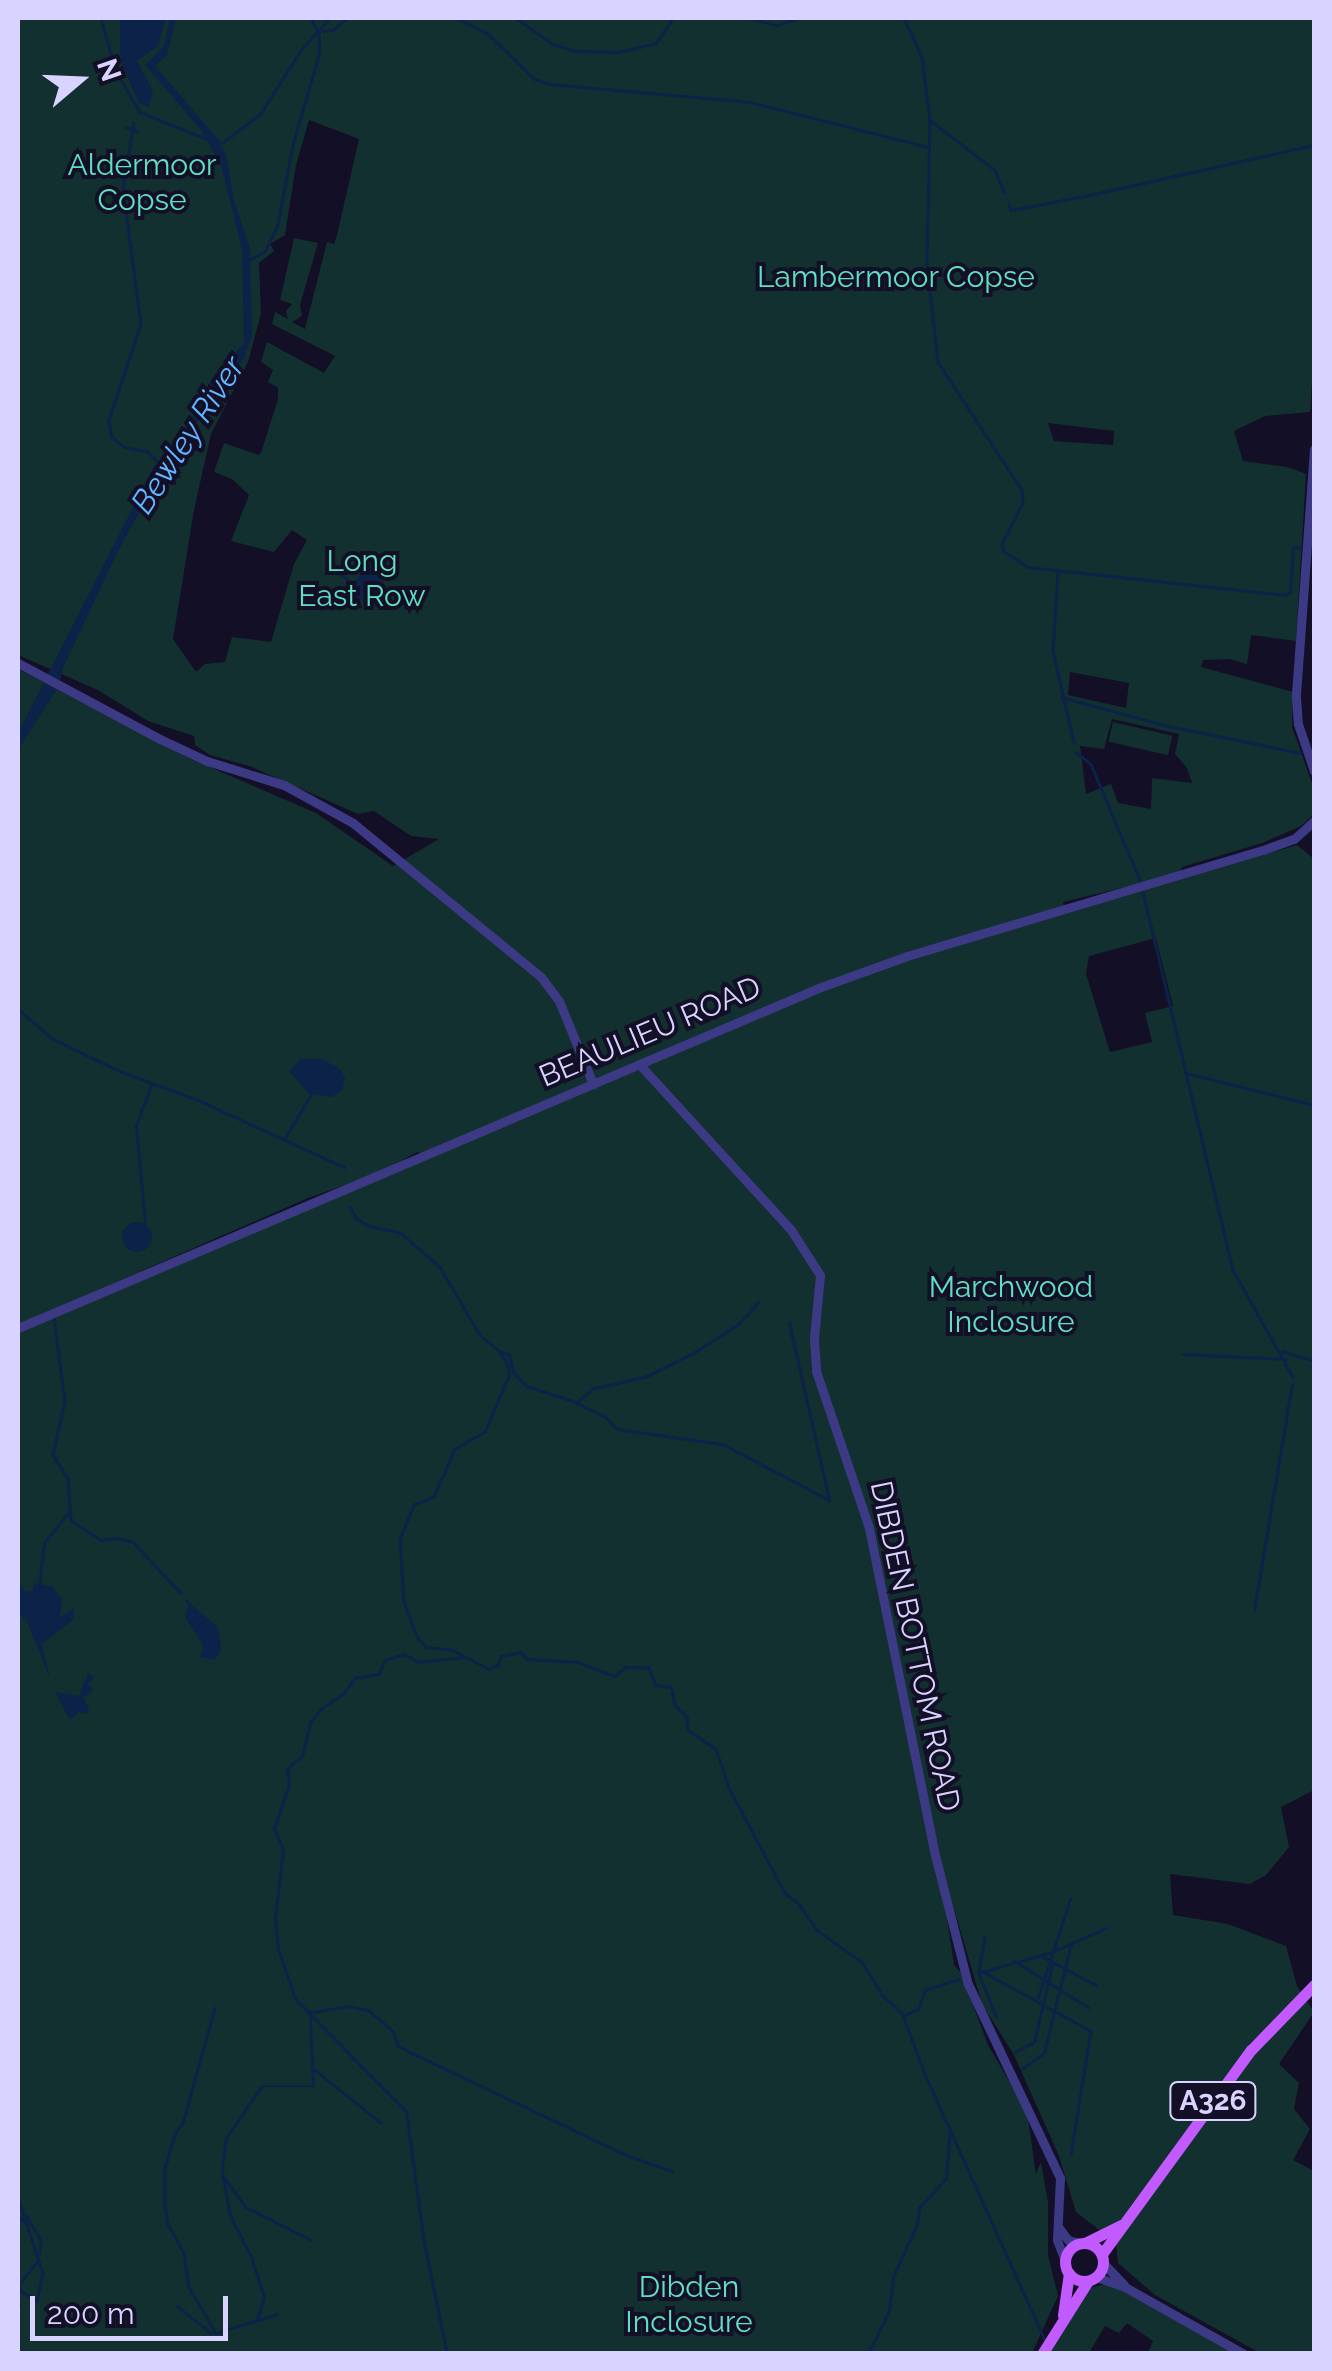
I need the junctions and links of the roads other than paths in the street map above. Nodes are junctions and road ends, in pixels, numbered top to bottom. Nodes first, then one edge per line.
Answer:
1 (1314, 448) edge
2 (18, 663) edge
3 (1314, 772) edge
4 (1314, 821) edge
5 (639, 1064) junction
6 (593, 1084) junction
7 (18, 1328) edge
8 (1314, 1985) edge
9 (1122, 2224) junction
10 (1059, 2228) junction
11 (1082, 2243) junction
12 (1102, 2258) junction
13 (1067, 2268) junction
14 (1092, 2279) junction
15 (1126, 2287) junction
16 (1062, 2319) junction
17 (1042, 2354) edge
18 (1244, 2354) edge

1 - 3 street
2 - 6 street
4 - 5 street, BEAULIEU ROAD
5 - 6 street, BEAULIEU ROAD
5 - 10 street, DIBDEN BOTTOM ROAD
6 - 7 street, BEAULIEU ROAD
8 - 9 main road, A326
9 - 11 main road, A326
9 - 12 main road, A326
10 - 11 street
10 - 13 street, DIBDEN BOTTOM ROAD
11 - 12 main road
11 - 13 main road
12 - 14 main road
12 - 15 street
13 - 14 main road
13 - 16 main road
14 - 15 street
14 - 16 main road
15 - 18 street
16 - 17 main road

